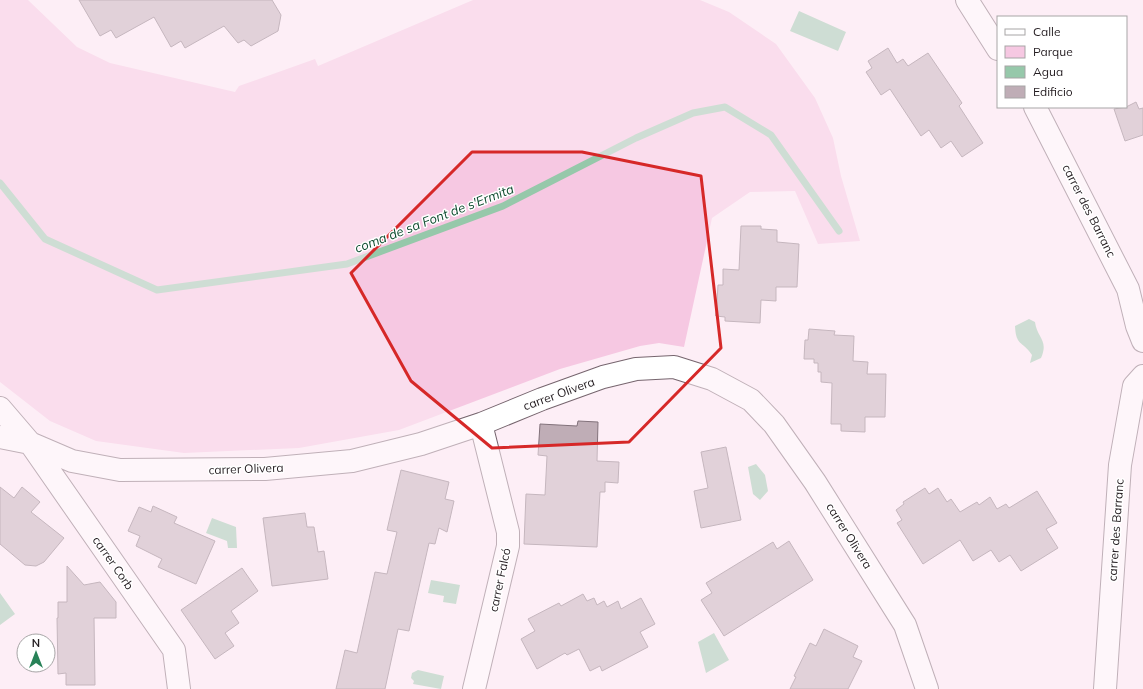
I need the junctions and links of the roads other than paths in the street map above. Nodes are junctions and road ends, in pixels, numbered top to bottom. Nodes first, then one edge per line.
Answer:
1 (967, 0) edge
2 (997, 47) edge
3 (1036, 108) edge
4 (1143, 341) edge
5 (1143, 376) edge
6 (0, 408) edge
7 (481, 424) junction
8 (0, 437) edge
9 (30, 443) junction
10 (179, 689) edge
11 (474, 689) edge
12 (927, 689) edge
13 (1105, 689) edge

1 - 2 street
3 - 4 street, carrer des Barranc
5 - 13 street, carrer des Barranc
6 - 9 street
7 - 9 street, carrer Olivera
7 - 11 street, carrer Falcó
7 - 12 street, carrer Olivera
8 - 9 street
9 - 10 street, carrer Corb

